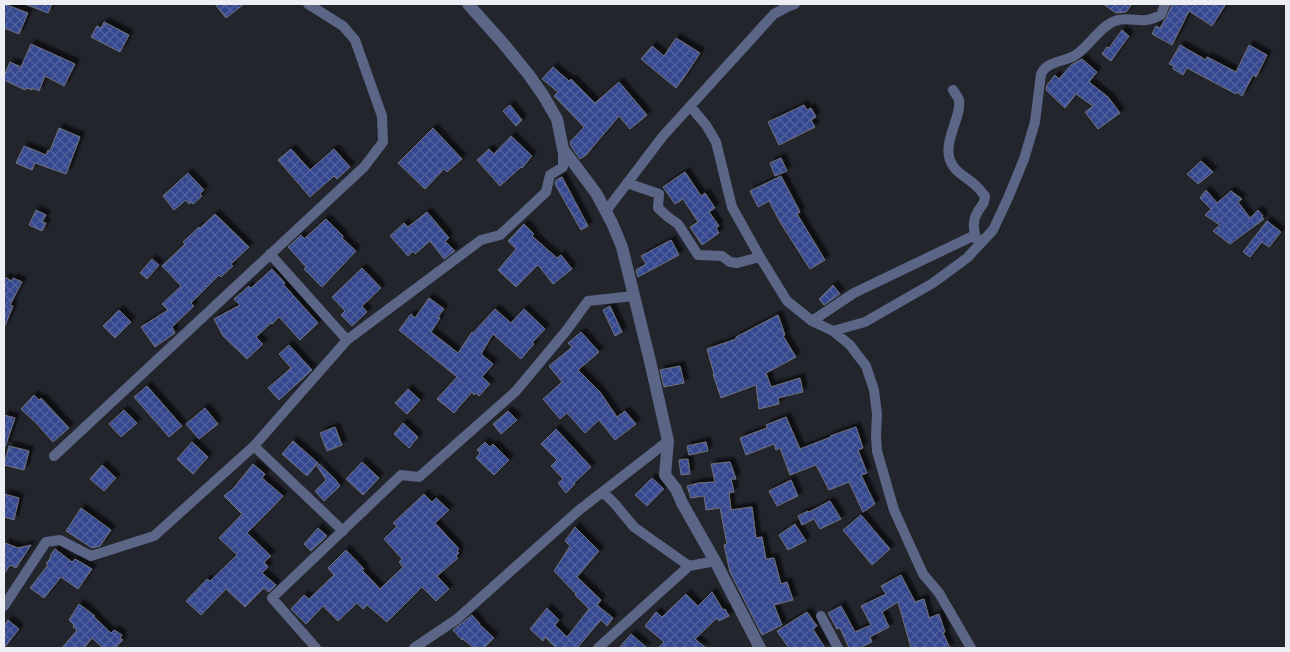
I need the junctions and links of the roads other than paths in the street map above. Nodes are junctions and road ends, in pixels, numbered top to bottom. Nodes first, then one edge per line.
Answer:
1 (308, 4) edge
2 (468, 4) edge
3 (795, 4) edge
4 (1165, 4) edge
5 (953, 90) dead end
6 (690, 106) junction
7 (563, 149) junction
8 (628, 183) junction
9 (606, 211) junction
10 (975, 234) junction
11 (979, 245) junction
12 (270, 254) junction
13 (760, 257) junction
14 (634, 296) junction
15 (812, 321) junction
16 (832, 331) junction
17 (347, 340) junction
18 (668, 441) junction
19 (254, 446) junction
20 (54, 456) dead end
21 (603, 492) junction
22 (343, 531) junction
23 (715, 561) junction
24 (689, 566) junction
25 (4, 606) edge
26 (821, 616) dead end
27 (316, 648) edge
28 (414, 648) edge
29 (598, 648) edge
30 (760, 648) edge
31 (838, 648) edge
32 (971, 648) edge

1 - 12 street
2 - 7 street
3 - 6 street
4 - 11 street
5 - 10 street
6 - 8 street
6 - 13 street
7 - 9 street
7 - 17 street
8 - 9 street
8 - 13 street
9 - 14 street
10 - 11 street
10 - 15 street
11 - 16 street
12 - 17 street
12 - 20 street
13 - 15 street
14 - 18 street
14 - 22 street
15 - 16 street
16 - 32 street
17 - 19 street
18 - 21 street
18 - 23 street
19 - 22 street
19 - 25 street
21 - 24 street
21 - 28 street
22 - 27 street
23 - 24 street
23 - 30 street
24 - 29 street
26 - 31 street

